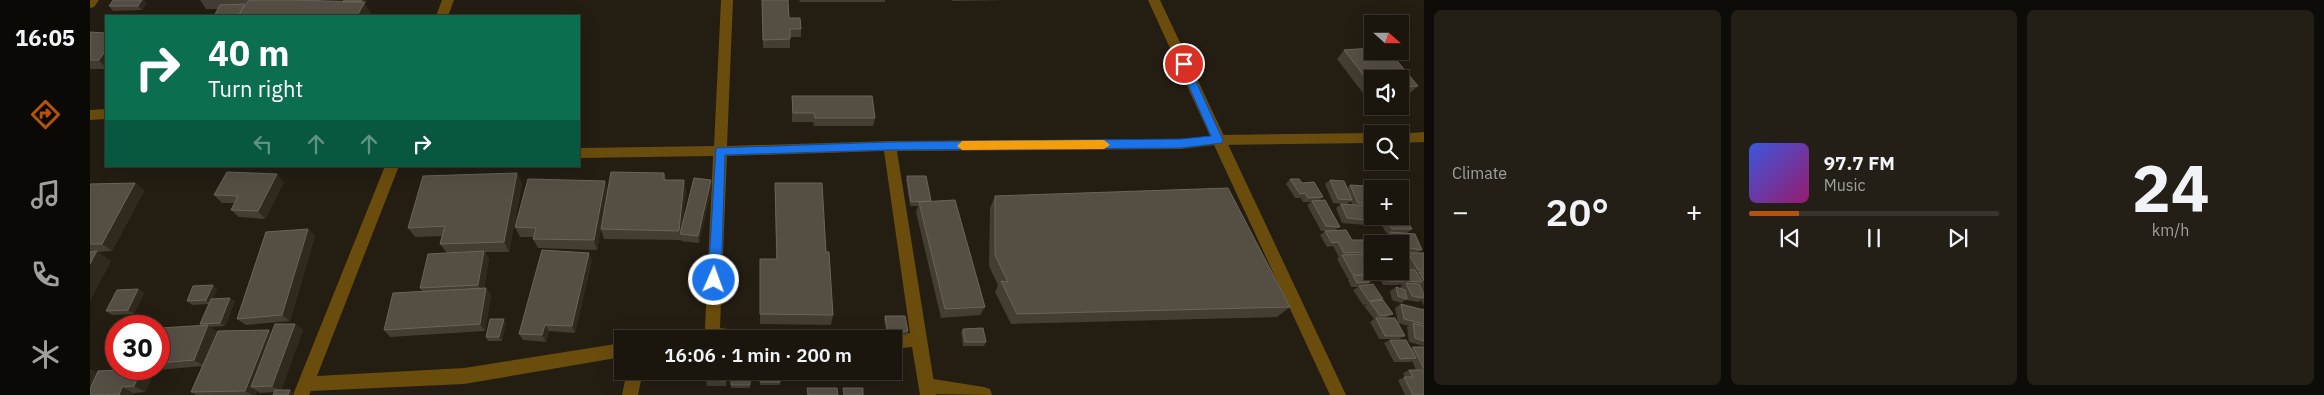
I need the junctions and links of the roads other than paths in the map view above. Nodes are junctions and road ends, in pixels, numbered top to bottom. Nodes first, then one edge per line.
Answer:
1 (93, 0) edge
2 (448, 0) edge
3 (727, 0) edge
4 (1154, 0) edge
5 (90, 4) edge
6 (442, 15) edge
7 (105, 114) edge
8 (90, 115) edge
9 (1424, 137) edge
10 (1364, 138) edge
11 (1409, 138) edge
12 (1218, 140) junction
13 (890, 146) junction
14 (720, 151) junction
15 (580, 153) edge
16 (392, 167) edge
17 (712, 330) edge
18 (919, 339) junction
19 (902, 341) edge
20 (614, 351) edge
21 (633, 380) edge
22 (302, 389) edge
23 (928, 390) edge
24 (630, 395) edge
25 (984, 395) edge
26 (1338, 395) edge

1 - 5 street
2 - 6 street
3 - 14 street
4 - 12 street
7 - 8 street
9 - 11 street
10 - 12 street
12 - 13 street
12 - 26 street
13 - 14 street
13 - 18 street
14 - 15 street
14 - 17 street
16 - 22 street
18 - 19 street
18 - 23 street
20 - 22 street
21 - 24 street
23 - 25 street

